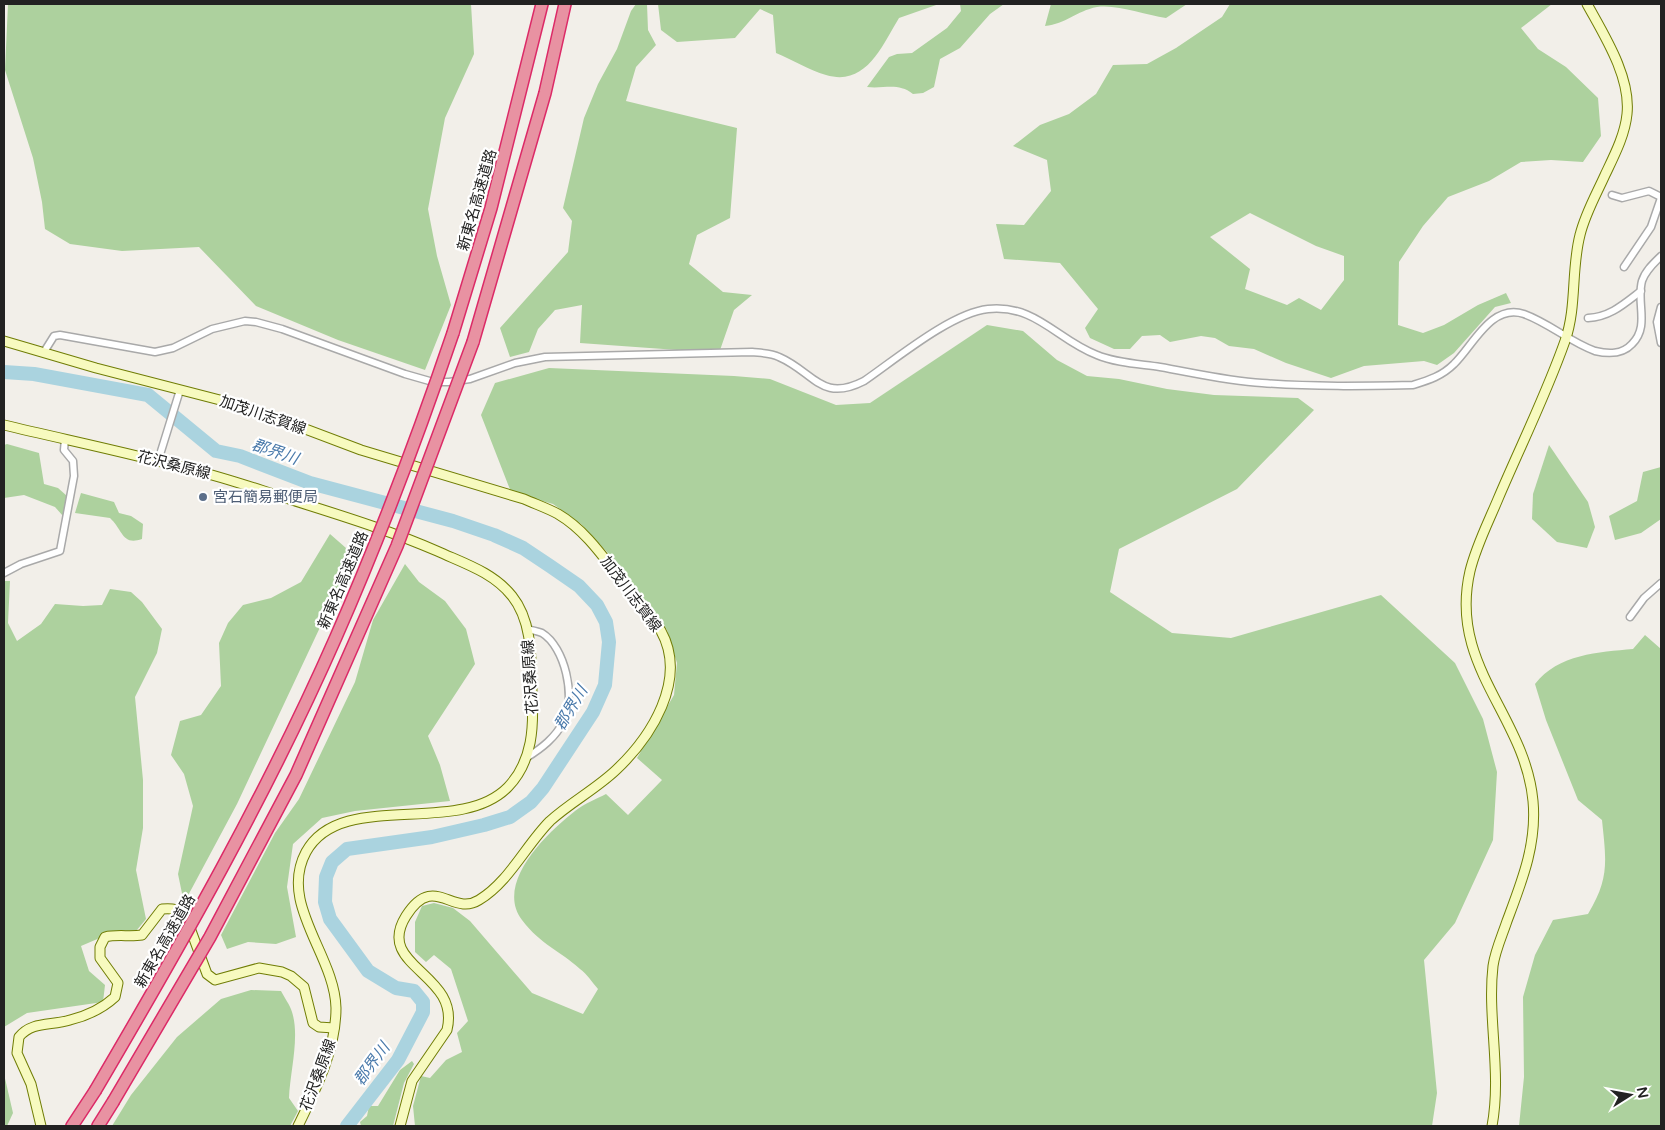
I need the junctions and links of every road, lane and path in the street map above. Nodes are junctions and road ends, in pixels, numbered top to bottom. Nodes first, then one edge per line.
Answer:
1 (542, 4) edge
2 (565, 4) edge
3 (1587, 4) edge
4 (1612, 195) dead end
5 (1661, 198) edge
6 (1661, 256) edge
7 (1624, 267) dead end
8 (1640, 290) junction
9 (1661, 307) edge
10 (1588, 318) dead end
11 (1659, 323) edge
12 (1566, 338) junction
13 (4, 341) edge
14 (1661, 343) edge
15 (44, 352) junction
16 (179, 395) junction
17 (4, 425) edge
18 (65, 439) junction
19 (159, 457) junction
20 (4, 573) edge
21 (1661, 582) edge
22 (1630, 617) dead end
23 (527, 629) junction
24 (525, 759) junction
25 (334, 1028) junction
26 (41, 1126) edge
27 (72, 1126) edge
28 (98, 1126) edge
29 (298, 1126) edge
30 (400, 1126) edge
31 (1492, 1126) edge

1 - 27 highway, 新東名高速道路, bridge
2 - 28 highway, bridge
3 - 12 main road
4 - 5 street
5 - 7 street
6 - 8 street
8 - 10 street
8 - 12 street
9 - 11 street
11 - 14 street
12 - 15 street
12 - 31 main road
13 - 15 main road, 加茂川志賀線
15 - 16 main road, 加茂川志賀線
16 - 19 street
16 - 30 main road, 加茂川志賀線
17 - 18 main road, 花沢桑原線
18 - 19 main road, 花沢桑原線
18 - 20 street
19 - 23 main road, 花沢桑原線
21 - 22 street
23 - 24 main road, 花沢桑原線
23 - 24 street
24 - 25 main road, 花沢桑原線
25 - 26 main road
25 - 29 main road, 花沢桑原線

